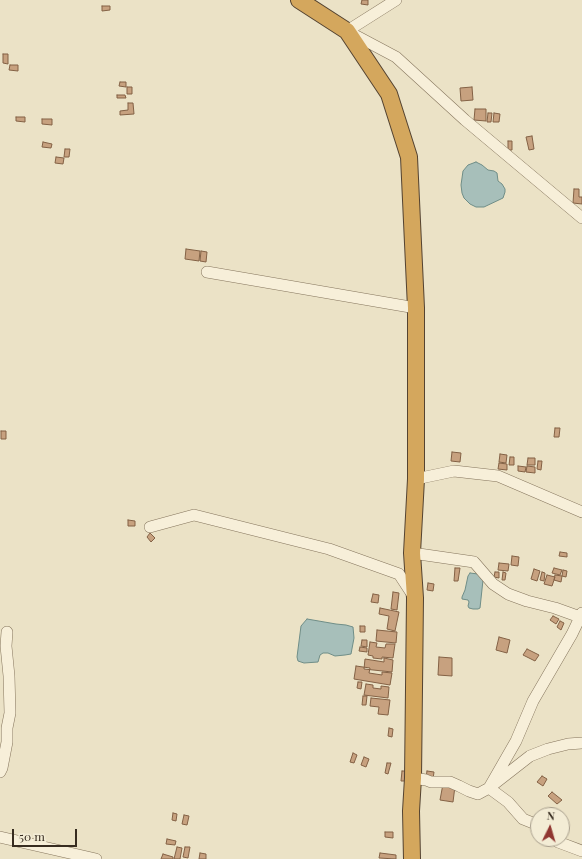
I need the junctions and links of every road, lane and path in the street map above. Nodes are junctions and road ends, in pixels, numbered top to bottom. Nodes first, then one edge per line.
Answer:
1 (299, 0) edge
2 (396, 0) edge
3 (347, 30) junction
4 (582, 218) edge
5 (207, 272) dead end
6 (416, 308) junction
7 (416, 479) junction
8 (582, 512) edge
9 (150, 527) dead end
10 (412, 553) junction
11 (415, 598) junction
12 (581, 615) edge
13 (7, 632) dead end
14 (582, 744) edge
15 (0, 772) edge
16 (413, 778) junction
17 (489, 788) junction
18 (530, 822) edge
19 (0, 837) edge
20 (570, 846) edge
21 (582, 851) edge
22 (96, 859) edge
23 (412, 859) edge

1 - 3 highway
2 - 3 street
3 - 4 street
3 - 6 highway
5 - 6 street
6 - 7 highway
7 - 8 street
7 - 10 highway
9 - 11 street
10 - 11 highway
10 - 12 street
11 - 16 highway
12 - 17 street
13 - 15 street
14 - 17 street
16 - 17 street
16 - 23 highway
17 - 18 street
19 - 22 street
20 - 21 street

